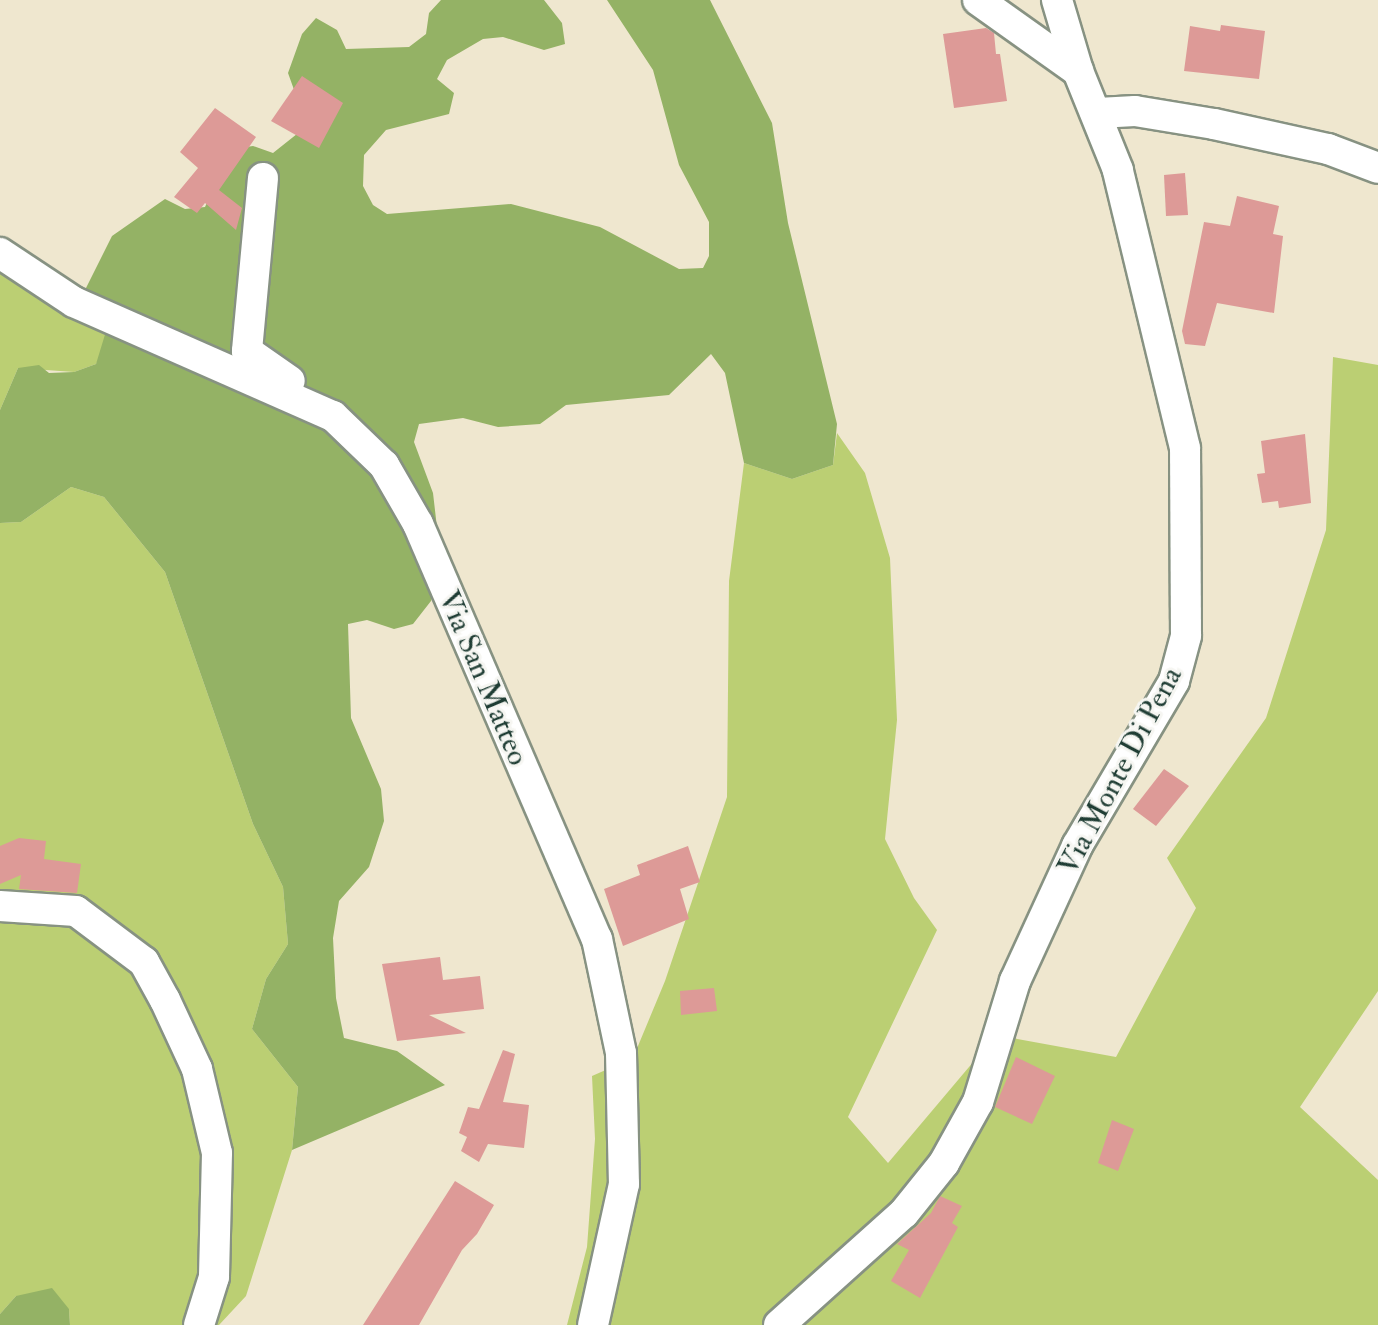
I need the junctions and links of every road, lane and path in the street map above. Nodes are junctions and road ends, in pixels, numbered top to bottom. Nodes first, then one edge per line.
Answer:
1 (978, 0) edge
2 (1057, 0) edge
3 (1078, 71) junction
4 (1098, 113) junction
5 (1378, 168) edge
6 (263, 178) dead end
7 (0, 253) edge
8 (333, 416) junction
9 (0, 906) edge
10 (199, 1325) edge
11 (593, 1325) edge
12 (779, 1325) edge

1 - 3 street
2 - 3 street, Via Monte Di Pena
3 - 4 street, Via Monte Di Pena
4 - 5 street
4 - 12 street, Via Monte Di Pena
6 - 8 street
7 - 8 street, Via San Matteo
8 - 11 street, Via San Matteo
9 - 10 street

